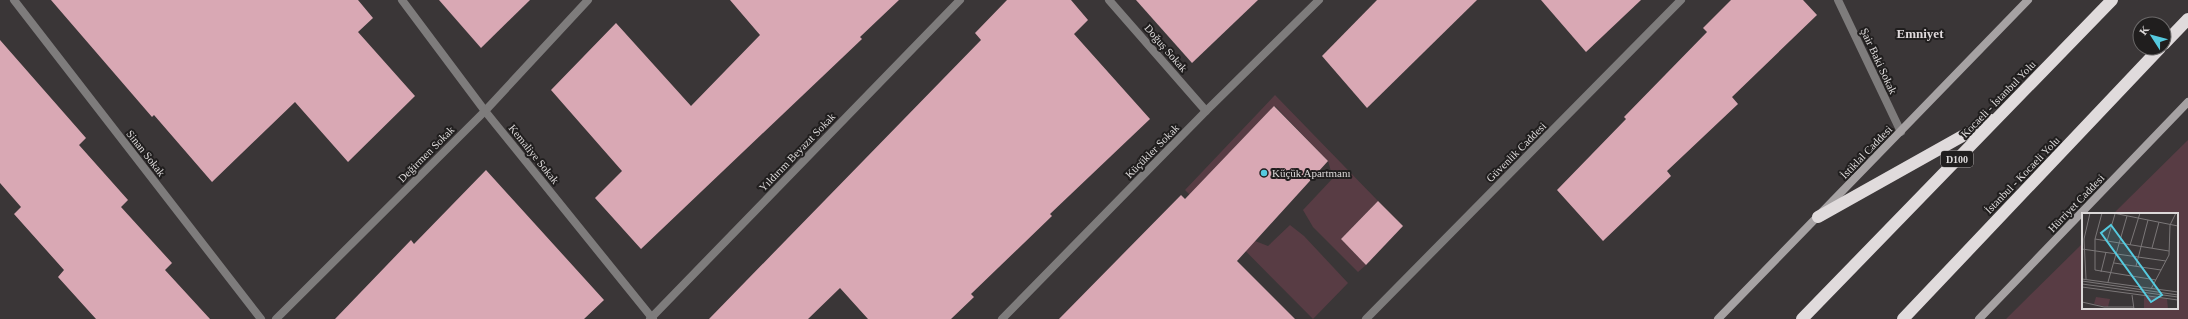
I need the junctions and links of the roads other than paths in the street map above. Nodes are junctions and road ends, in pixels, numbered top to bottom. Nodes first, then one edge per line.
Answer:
1 (14, 0) edge
2 (402, 0) edge
3 (588, 0) edge
4 (960, 0) edge
5 (1109, 0) edge
6 (1319, 0) edge
7 (1681, 0) edge
8 (1838, 0) edge
9 (2028, 0) edge
10 (2112, 0) edge
11 (2188, 19) edge
12 (2172, 36) edge
13 (2152, 56) edge
14 (2188, 102) edge
15 (485, 111) junction
16 (1206, 111) junction
17 (2002, 113) junction
18 (1901, 132) junction
19 (1818, 217) junction
20 (651, 318) edge
21 (261, 319) edge
22 (276, 319) edge
23 (1002, 319) edge
24 (1366, 319) edge
25 (1718, 319) edge
26 (1802, 319) edge
27 (1903, 319) edge
28 (1979, 319) edge

1 - 21 street, Sinan Sokak
2 - 15 street, Kemaliye Sokak
3 - 15 street, Değirmen Sokak
4 - 20 street, Yıldırım Beyazıt Sokak
5 - 16 street, Doğuş Sokak
6 - 16 street, Küçükler Sokak
7 - 24 street, Güvenlik Caddesi
8 - 18 street, Şair Baki Sokak
9 - 18 main road, İstiklal Caddesi
10 - 17 highway, Kocaeli - İstanbul Yolu / D100
11 - 12 highway
13 - 27 highway, İstanbul - Kocaeli Yolu
14 - 28 main road, Hürriyet Caddesi
15 - 20 street, Kemaliye Sokak
15 - 22 street, Değirmen Sokak
16 - 23 street, Küçükler Sokak
17 - 19 highway
17 - 26 highway, Kocaeli - İstanbul Yolu / D100
18 - 19 main road, İstiklal Caddesi
19 - 25 main road, İstiklal Caddesi

